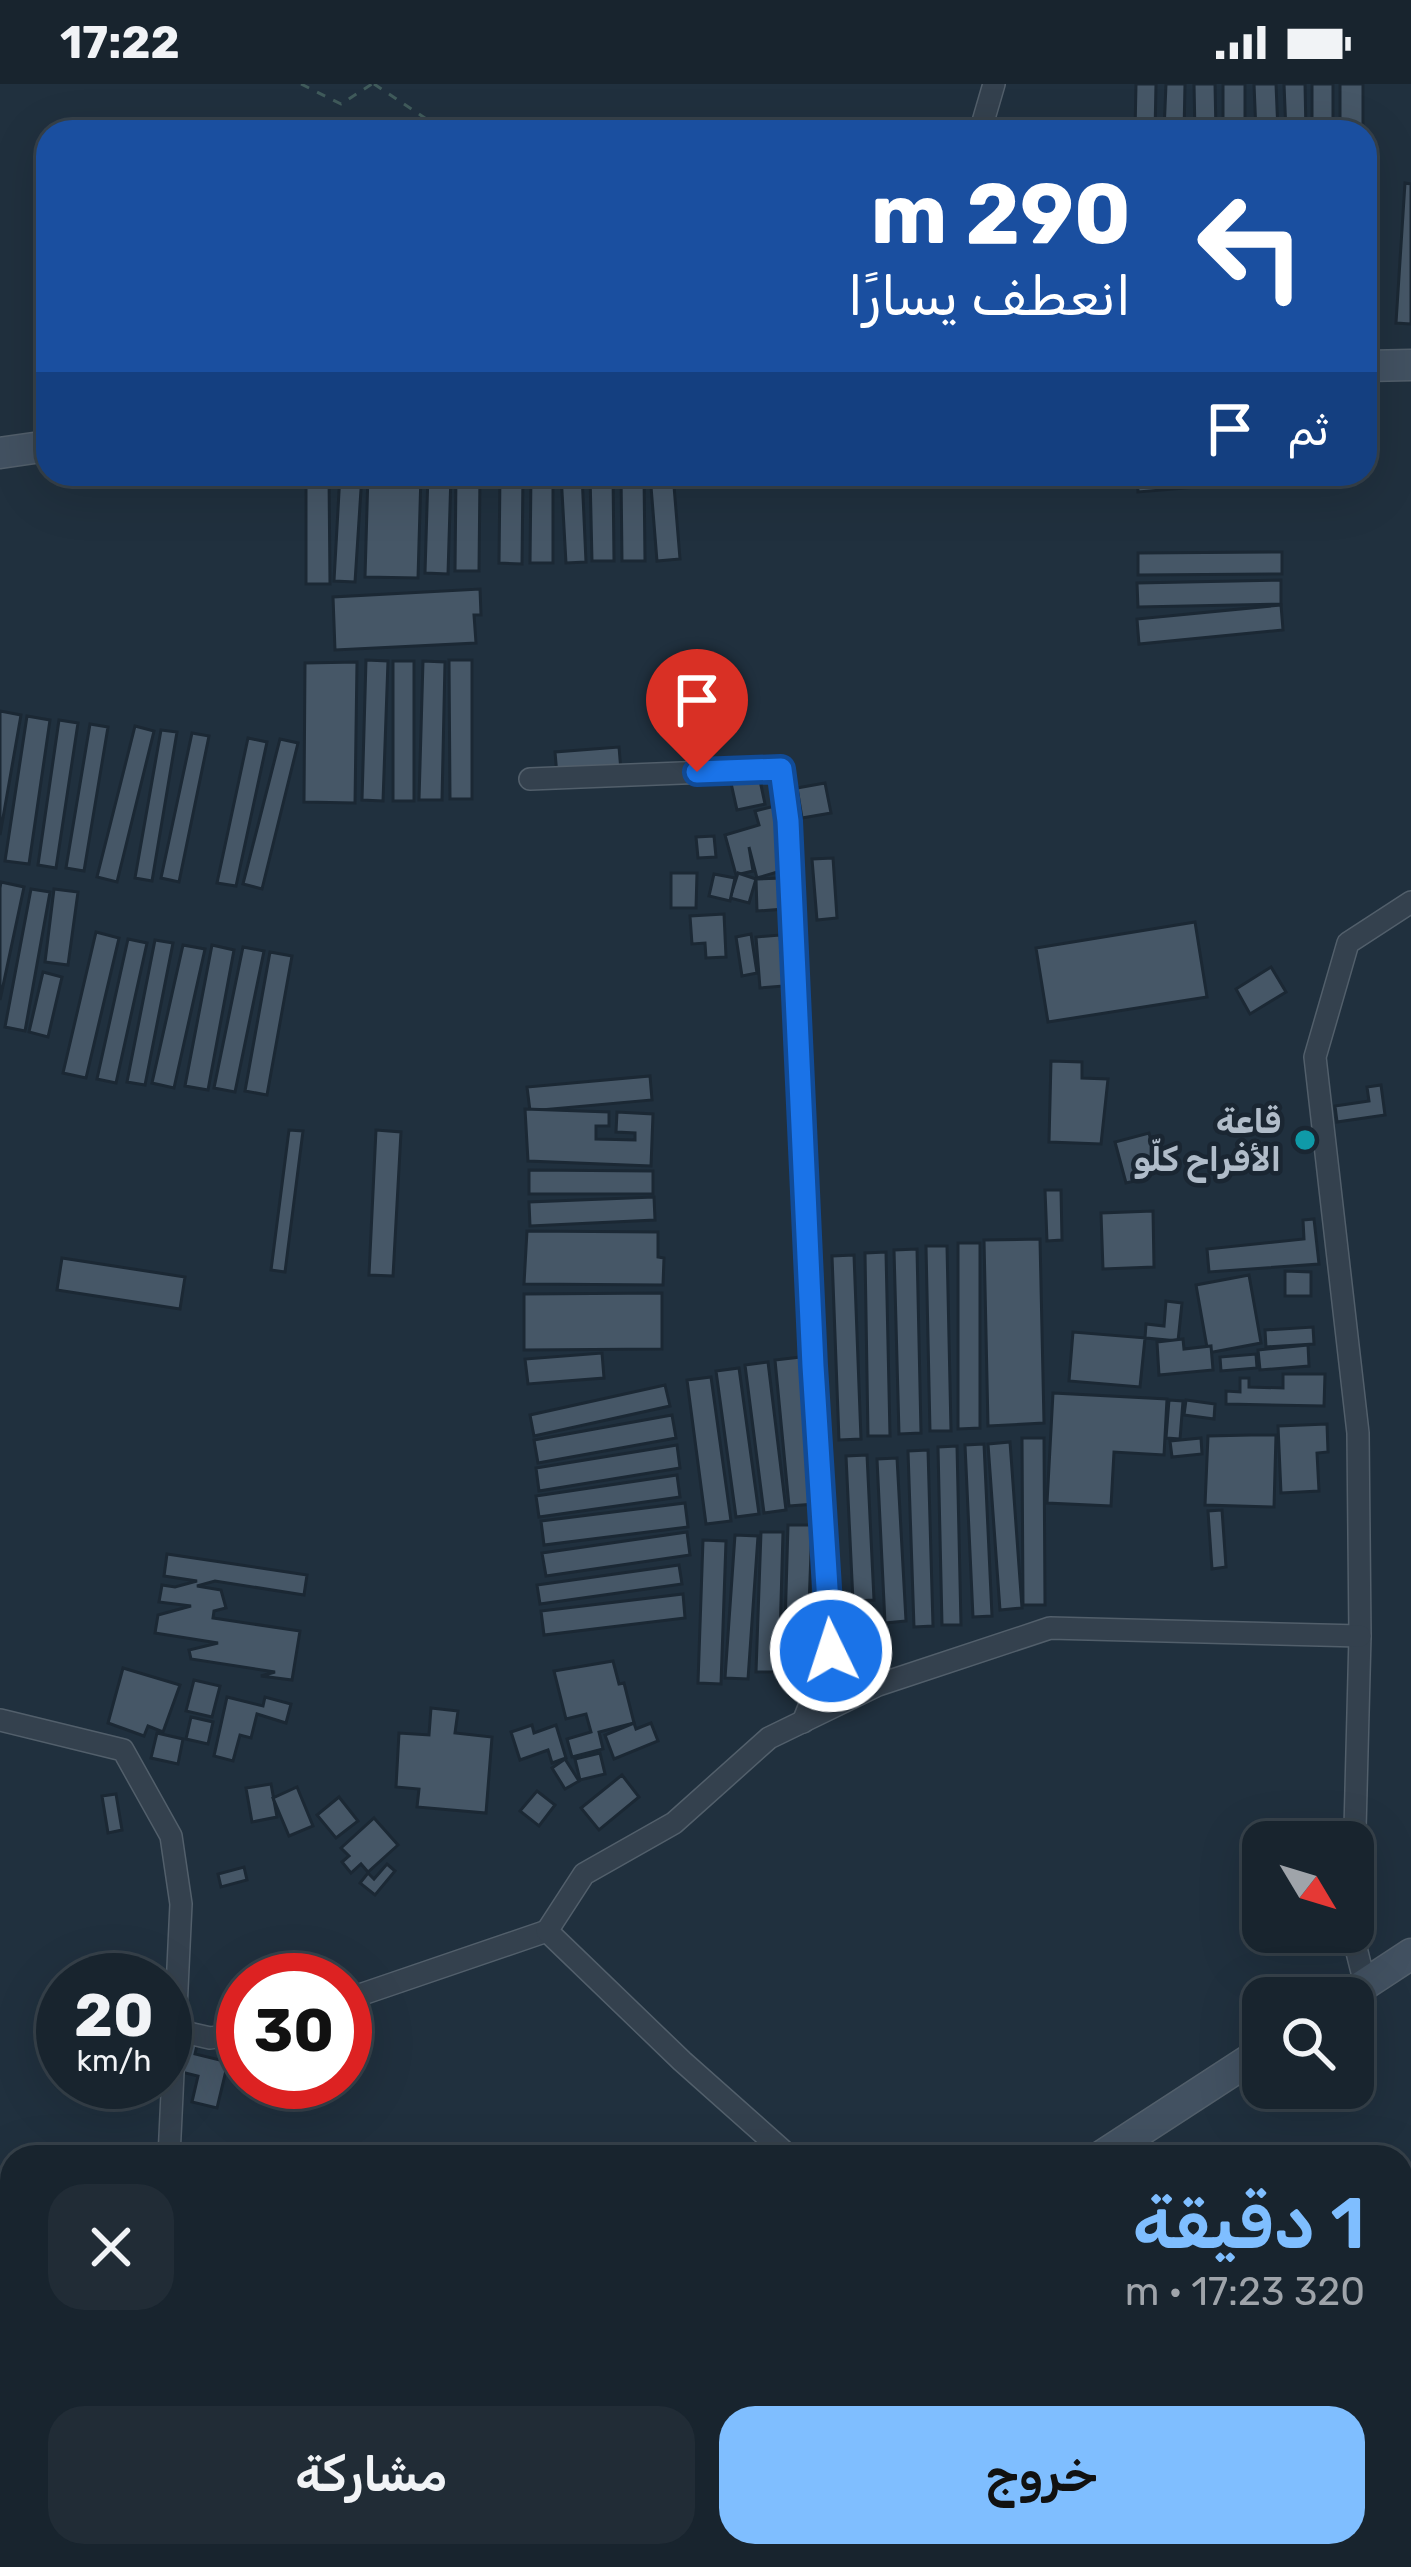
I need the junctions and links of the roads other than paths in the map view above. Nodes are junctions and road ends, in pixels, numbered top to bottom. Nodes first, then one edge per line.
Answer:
1 (994, 84) edge
2 (984, 120) edge
3 (1411, 365) edge
4 (1377, 366) edge
5 (36, 448) edge
6 (0, 453) edge
7 (530, 779) dead end
8 (1411, 902) edge
9 (1360, 1636) junction
10 (0, 1720) edge
11 (803, 1722) junction
12 (1355, 1821) edge
13 (548, 1931) junction
14 (179, 1953) edge
15 (1411, 1954) edge
16 (1374, 1978) edge
17 (372, 1991) edge
18 (1242, 2065) edge
19 (171, 2109) edge
20 (170, 2145) edge
21 (776, 2145) edge
22 (1118, 2145) edge

1 - 2 street
3 - 4 main road
5 - 6 main road
7 - 11 street
8 - 9 street
9 - 11 street
9 - 12 street
10 - 14 street
11 - 13 street
13 - 17 street
13 - 21 street
15 - 16 main road
18 - 22 main road
19 - 20 street

